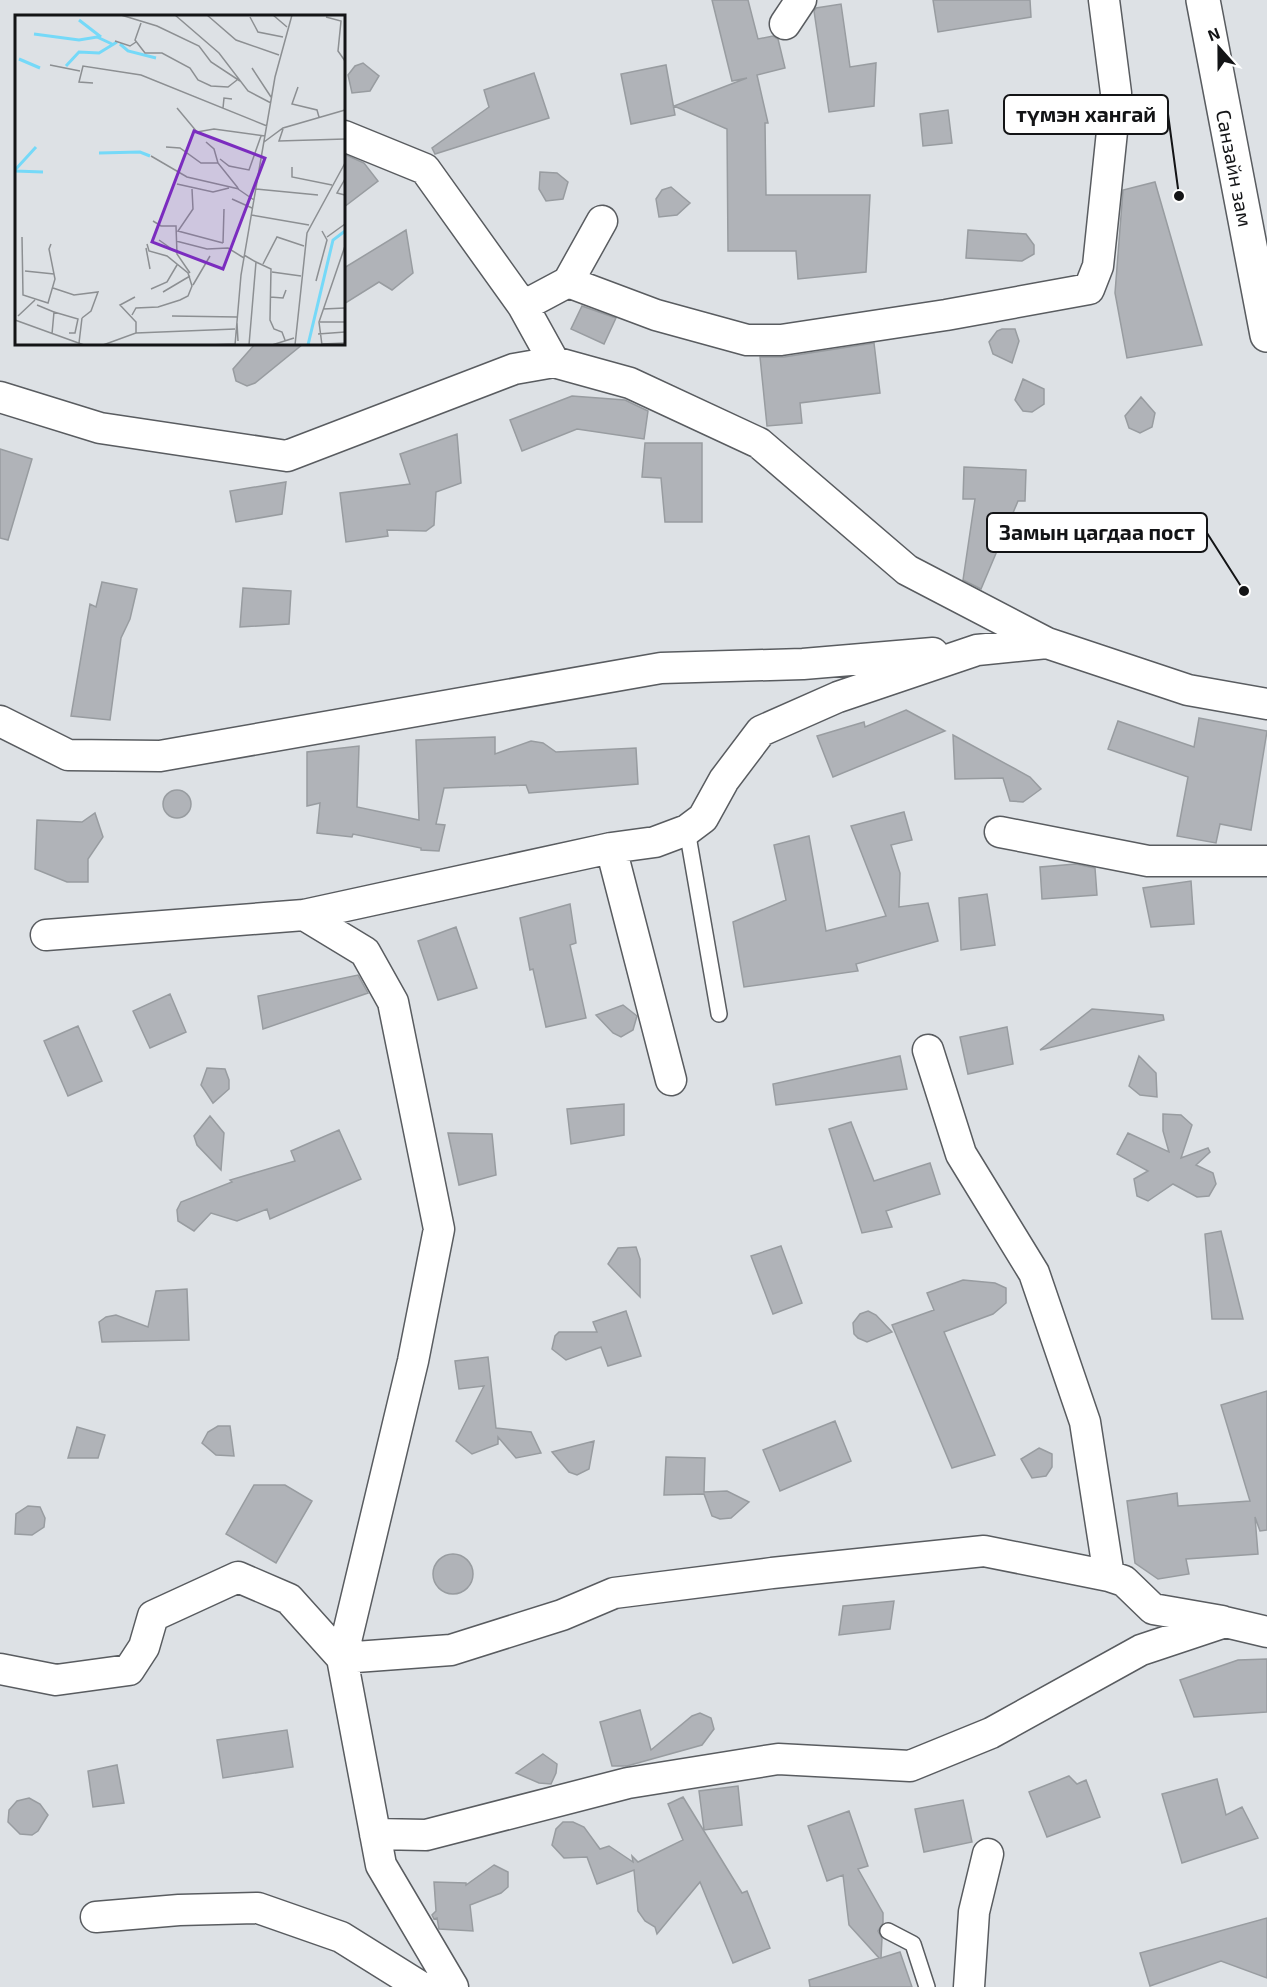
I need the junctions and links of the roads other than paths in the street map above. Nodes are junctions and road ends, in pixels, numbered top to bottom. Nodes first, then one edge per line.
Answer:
1 (1104, 0) edge
2 (1203, 0) edge
3 (345, 136) edge
4 (602, 221) dead end
5 (568, 282) junction
6 (523, 306) junction
7 (1267, 335) edge
8 (554, 362) junction
9 (0, 396) edge
10 (1047, 643) junction
11 (1267, 704) edge
12 (0, 722) edge
13 (687, 830) junction
14 (1000, 832) dead end
15 (611, 848) junction
16 (1267, 861) edge
17 (304, 915) junction
18 (46, 934) dead end
19 (719, 1014) dead end
20 (928, 1050) dead end
21 (672, 1080) dead end
22 (1109, 1576) junction
23 (1225, 1622) junction
24 (1267, 1632) edge
25 (342, 1658) junction
26 (0, 1669) edge
27 (375, 1834) junction
28 (988, 1854) dead end
29 (96, 1917) dead end
30 (888, 1931) dead end
31 (421, 1987) edge
32 (453, 1987) edge
33 (927, 1987) edge
34 (969, 1987) edge

1 - 5 street
2 - 7 main road, Санзайн зам
3 - 6 street
4 - 5 street
5 - 6 street
6 - 8 street
8 - 9 street
8 - 10 street
10 - 11 street
10 - 12 street
10 - 13 street
13 - 15 street
13 - 19 lane
14 - 16 street
15 - 17 street
15 - 21 street
17 - 18 street
17 - 25 street
20 - 22 street
22 - 23 street
22 - 25 street
23 - 24 street
23 - 27 street
25 - 26 street
25 - 27 street
27 - 32 street
28 - 34 street
29 - 31 street
30 - 33 lane

